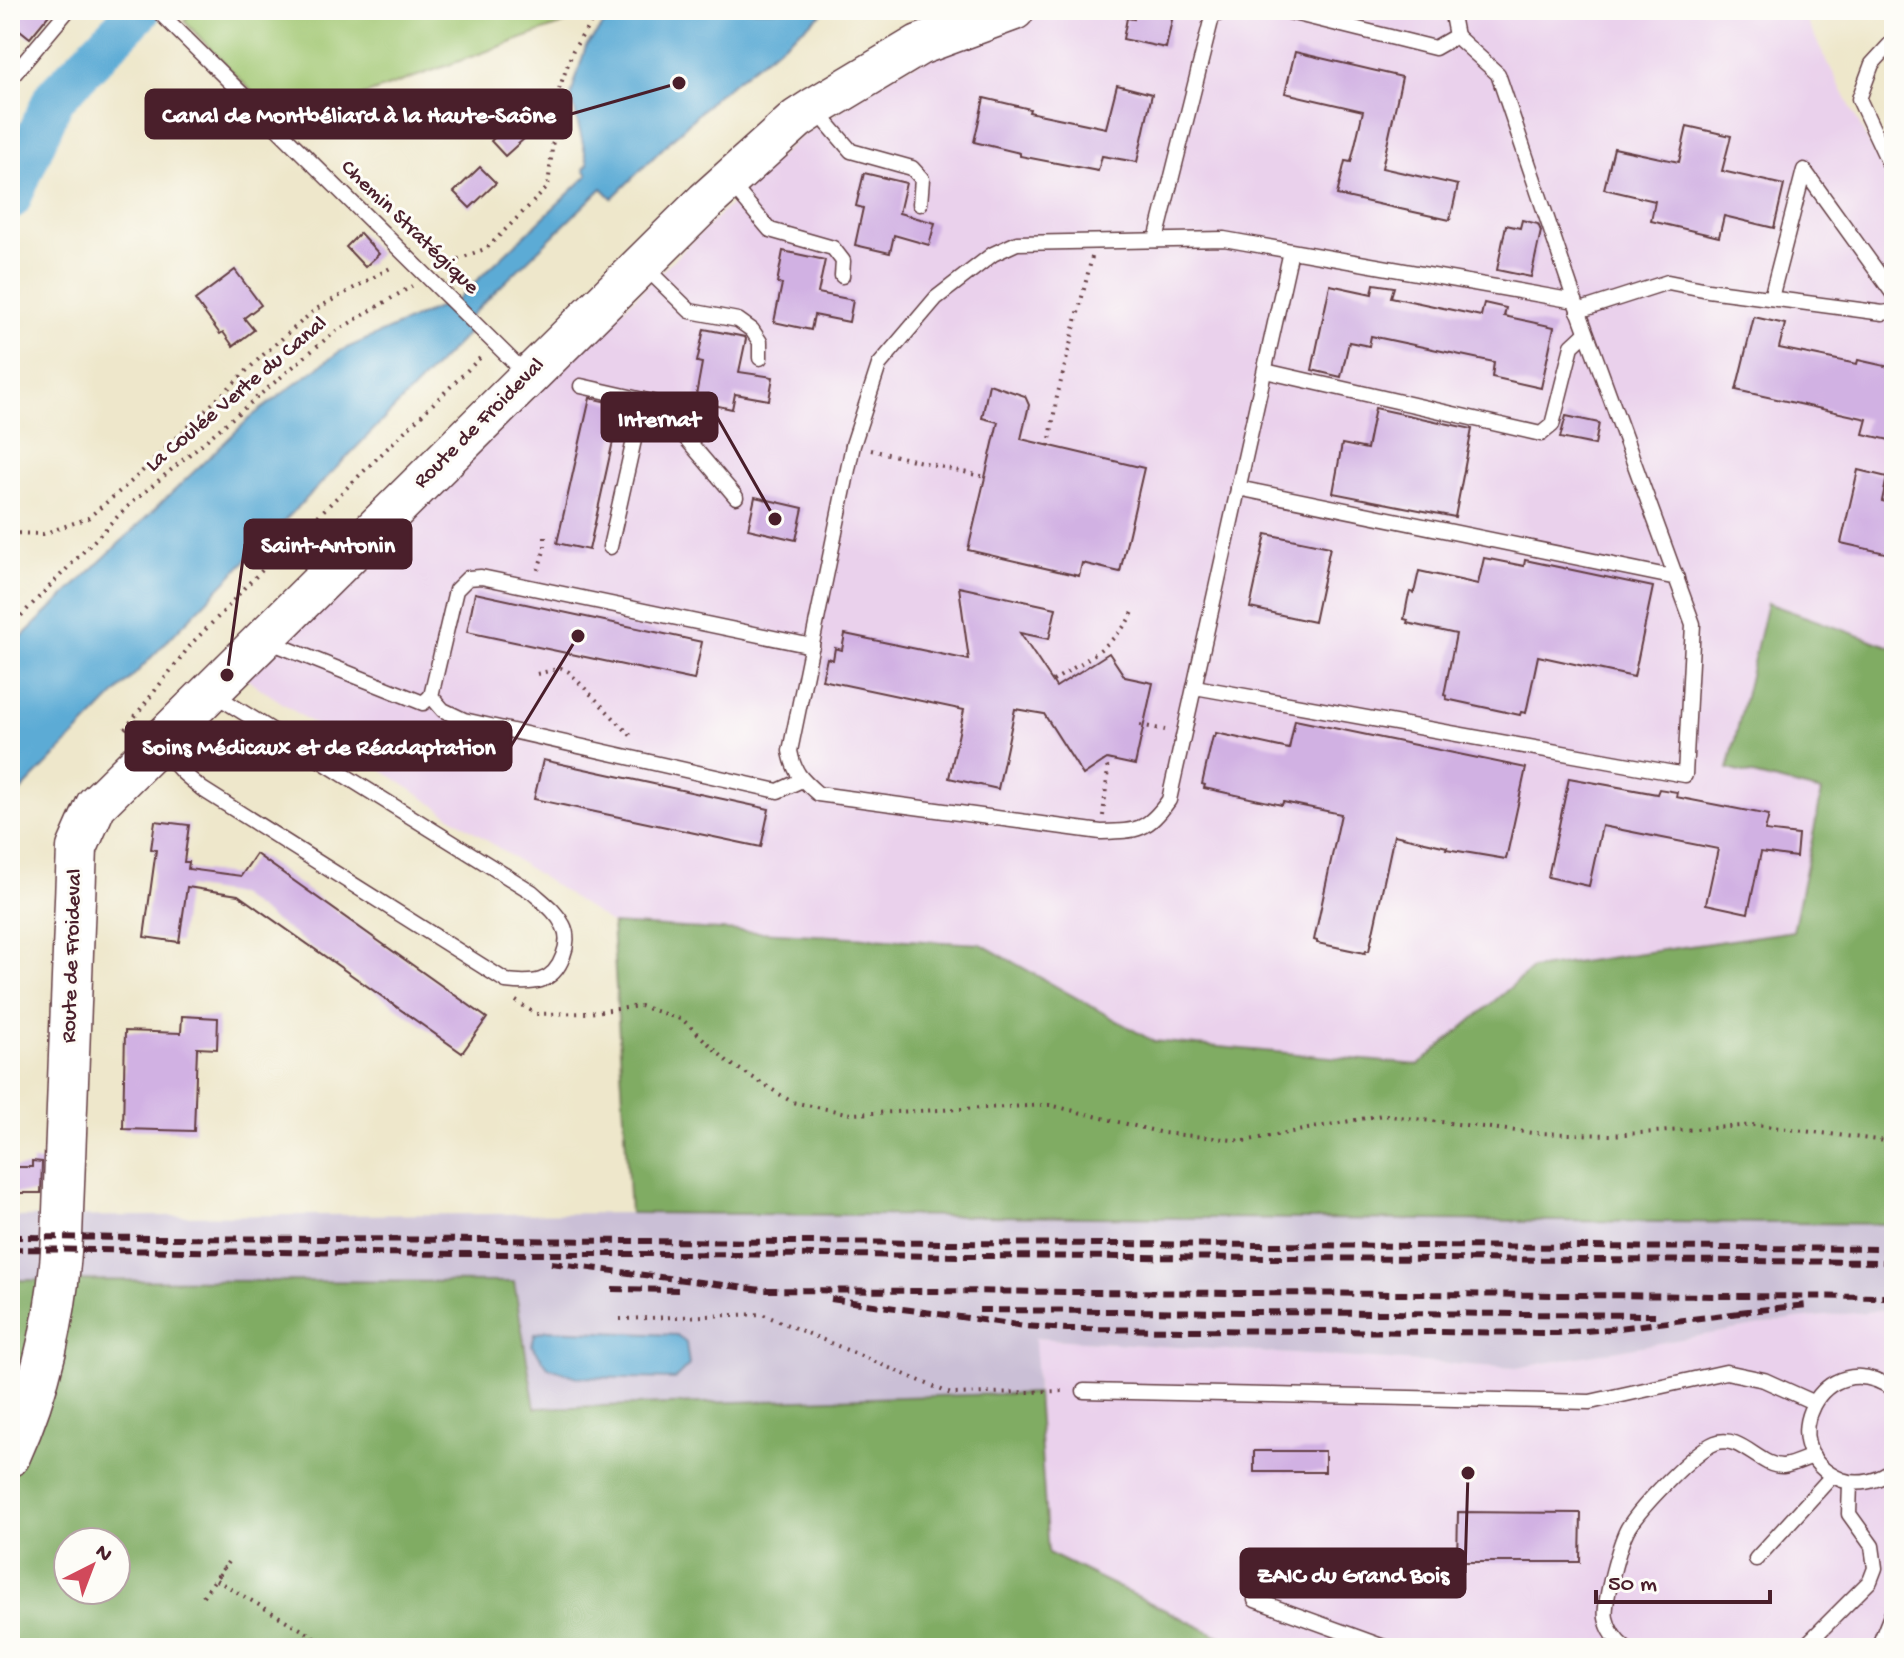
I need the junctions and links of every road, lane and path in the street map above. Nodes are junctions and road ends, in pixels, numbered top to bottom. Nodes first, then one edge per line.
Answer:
1 (68, 10) edge
2 (599, 10) edge
3 (1014, 10) edge
4 (1225, 10) edge
5 (1281, 10) edge
6 (1451, 10) edge
7 (161, 13) edge
8 (1456, 36) junction
9 (1894, 40) edge
10 (10, 79) edge
11 (814, 108) junction
12 (1894, 174) edge
13 (728, 181) junction
14 (920, 204) dead end
15 (1156, 240) junction
16 (1096, 242) junction
17 (1291, 251) junction
18 (408, 258) junction
19 (642, 264) junction
20 (842, 276) dead end
21 (428, 277) junction
22 (1894, 295) edge
23 (1771, 298) junction
24 (1576, 306) junction
25 (1894, 311) edge
26 (1586, 333) junction
27 (496, 343) junction
28 (760, 358) dead end
29 (1265, 371) junction
30 (529, 376) junction
31 (581, 386) dead end
32 (643, 400) junction
33 (853, 445) junction
34 (1049, 446) dead end
35 (985, 477) dead end
36 (1238, 488) junction
37 (736, 497) dead end
38 (10, 533) edge
39 (545, 535) dead end
40 (610, 547) dead end
41 (1677, 578) junction
42 (532, 588) junction
43 (1133, 612) dead end
44 (10, 627) edge
45 (264, 639) junction
46 (812, 646) junction
47 (537, 674) dead end
48 (1053, 681) dead end
49 (1195, 687) junction
50 (210, 692) junction
51 (431, 696) junction
52 (1140, 725) dead end
53 (1184, 733) junction
54 (118, 738) dead end
55 (158, 744) junction
56 (1104, 760) dead end
57 (646, 761) junction
58 (802, 780) junction
59 (1101, 832) junction
60 (510, 997) dead end
61 (1894, 1142) edge
62 (620, 1319) dead end
63 (1893, 1389) edge
64 (1084, 1391) joint
65 (1813, 1402) junction
66 (10, 1456) edge
67 (1813, 1456) junction
68 (1832, 1476) junction
69 (1893, 1476) edge
70 (1850, 1483) junction
71 (1756, 1559) dead end
72 (203, 1596) dead end
73 (1255, 1600) dead end
74 (1894, 1608) edge
75 (276, 1648) edge
76 (292, 1648) edge
77 (333, 1648) edge
78 (1387, 1648) edge
79 (1625, 1648) edge
80 (1803, 1648) edge
81 (1878, 1648) edge

1 - 10 lane
2 - 21 path, La Coulée Verte du Canal
3 - 11 street, Route de Froideval
4 - 15 lane
5 - 8 lane
6 - 8 lane
7 - 18 lane, Chemin Stratégique
8 - 24 lane
9 - 12 lane
11 - 13 street, Route de Froideval
11 - 14 lane
13 - 19 street, Route de Froideval
13 - 20 lane
15 - 16 lane
15 - 17 lane
16 - 33 lane
16 - 34 path
17 - 24 lane
17 - 29 lane
18 - 21 lane, Chemin Stratégique
18 - 38 path
19 - 28 lane
19 - 30 street, Route de Froideval
21 - 27 lane, Chemin Stratégique
21 - 44 path, La Coulée Verte du Canal
22 - 23 lane
23 - 24 lane
23 - 25 lane
24 - 26 lane
26 - 29 lane
26 - 41 lane
27 - 30 lane, Chemin Stratégique
27 - 54 path
29 - 36 lane
30 - 45 street, Route de Froideval
31 - 32 lane
32 - 37 lane
32 - 40 lane
33 - 35 path
33 - 46 lane
36 - 41 lane
36 - 49 lane
39 - 42 path
41 - 49 lane
42 - 46 lane
42 - 51 lane
43 - 48 path
45 - 50 street, Route de Froideval
45 - 51 lane
46 - 58 lane
47 - 57 path
49 - 53 lane
50 - 55 street, Route de Froideval
50 - 55 lane
51 - 57 lane
52 - 53 path
53 - 59 lane
55 - 66 street, Route de Froideval
56 - 59 path
57 - 58 lane
58 - 59 lane
60 - 61 path
62 - 64 path
63 - 65 lane
64 - 65 lane
65 - 67 lane
67 - 68 lane
67 - 79 lane
68 - 70 lane
68 - 71 lane
69 - 70 lane
70 - 80 lane
72 - 77 path
73 - 78 lane
74 - 81 lane
75 - 76 path

